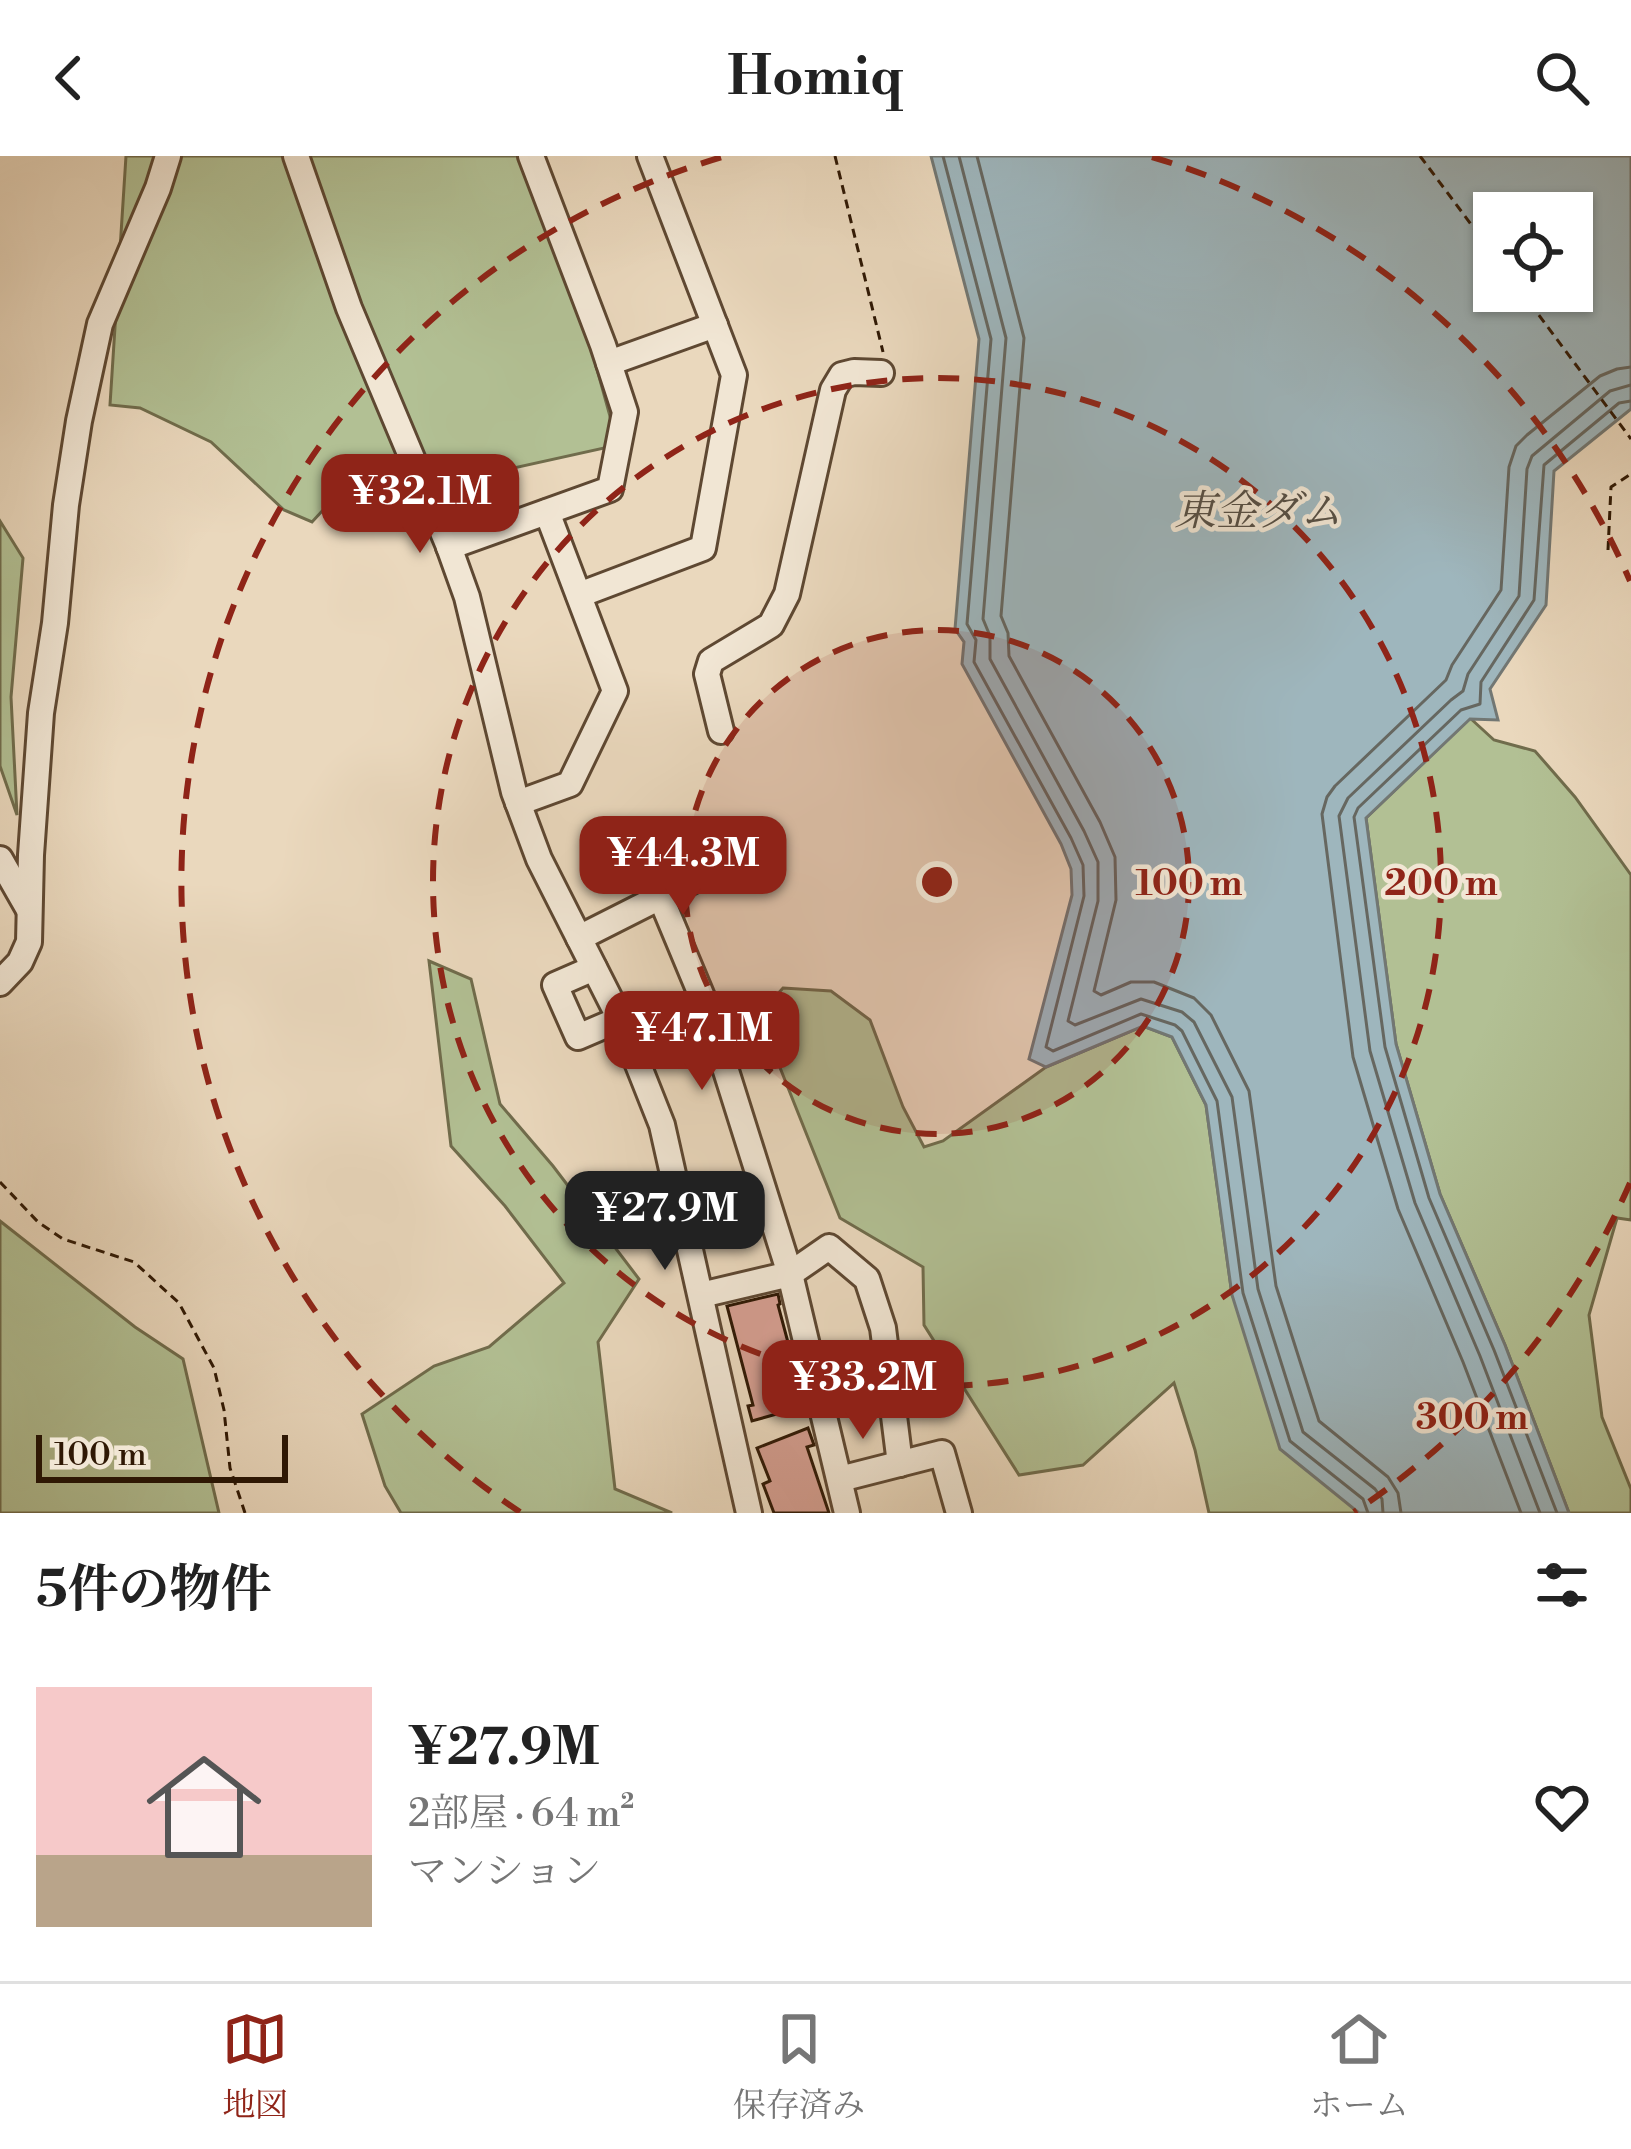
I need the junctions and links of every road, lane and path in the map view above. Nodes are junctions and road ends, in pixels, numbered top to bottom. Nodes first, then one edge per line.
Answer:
1 (168, 156) edge
2 (296, 156) edge
3 (531, 156) edge
4 (650, 156) edge
5 (836, 156) edge
6 (1420, 156) edge
7 (1473, 227) edge
8 (1537, 312) edge
9 (715, 325) junction
10 (609, 363) junction
11 (881, 373) joint
12 (1631, 439) edge
13 (1631, 473) edge
14 (547, 512) junction
15 (449, 547) junction
16 (1608, 550) dead end
17 (579, 596) junction
18 (721, 731) dead end
19 (518, 803) junction
20 (761, 846) dead end
21 (0, 859) edge
22 (660, 896) junction
23 (29, 910) junction
24 (579, 938) junction
25 (594, 968) junction
26 (0, 983) edge
27 (620, 1019) junction
28 (0, 1182) edge
29 (790, 1274) junction
30 (700, 1295) junction
31 (900, 1464) junction
32 (841, 1478) junction
33 (245, 1513) edge
34 (748, 1513) edge
35 (847, 1513) edge
36 (958, 1513) edge

1 - 23 street
2 - 15 street
3 - 10 street
4 - 9 street
5 - 11 path
6 - 7 path
8 - 12 path
9 - 10 street
9 - 17 street
10 - 14 street
11 - 18 street
13 - 16 path
14 - 15 street
14 - 17 street
15 - 19 street
17 - 19 street
19 - 24 street
20 - 22 street
21 - 23 street
22 - 24 street
22 - 29 street
23 - 26 street
24 - 25 street
25 - 27 street
25 - 27 street
27 - 30 street
28 - 33 path
29 - 30 street
29 - 31 street
29 - 32 street
30 - 34 street
31 - 32 street
31 - 36 street
32 - 35 street

